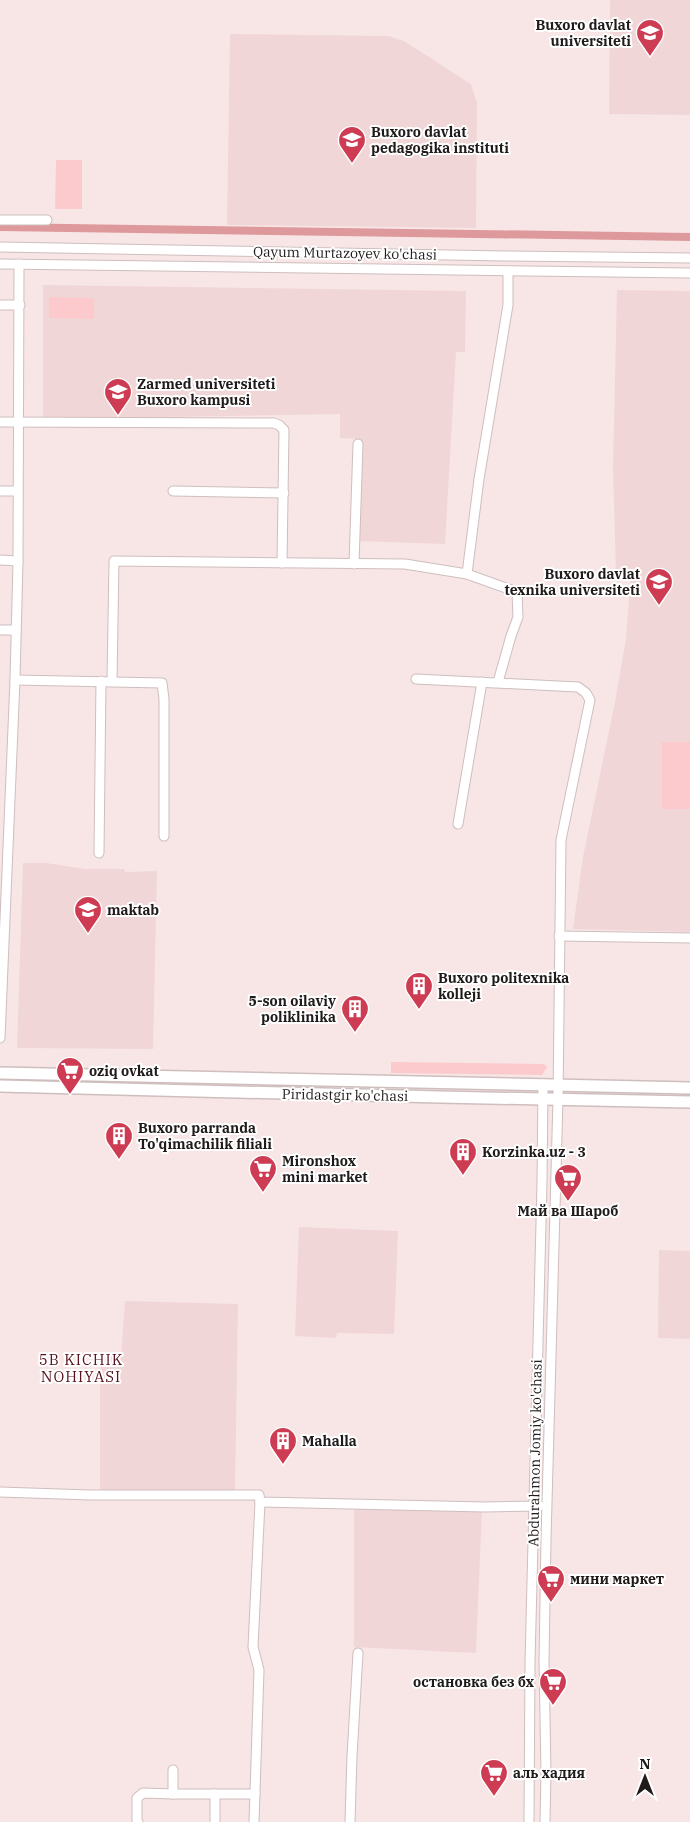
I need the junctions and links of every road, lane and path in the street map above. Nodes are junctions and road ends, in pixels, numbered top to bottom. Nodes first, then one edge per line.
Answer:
1 (0, 220) edge
2 (47, 220) dead end
3 (0, 247) edge
4 (32, 248) junction
5 (551, 256) junction
6 (576, 257) junction
7 (690, 258) edge
8 (0, 264) edge
9 (19, 264) junction
10 (31, 264) junction
11 (508, 271) junction
12 (550, 272) junction
13 (576, 272) junction
14 (690, 273) edge
15 (0, 304) edge
16 (20, 304) junction
17 (0, 422) edge
18 (18, 422) junction
19 (358, 444) dead end
20 (0, 491) edge
21 (17, 491) junction
22 (173, 491) dead end
23 (284, 493) junction
24 (0, 560) edge
25 (18, 561) junction
26 (282, 563) junction
27 (354, 564) junction
28 (467, 574) junction
29 (0, 630) edge
30 (16, 630) junction
31 (416, 679) dead end
32 (15, 680) junction
33 (101, 681) junction
34 (112, 681) junction
35 (482, 682) junction
36 (498, 682) junction
37 (4, 813) edge
38 (458, 824) dead end
39 (164, 836) dead end
40 (99, 853) dead end
41 (4, 856) edge
42 (3, 896) edge
43 (559, 936) junction
44 (690, 938) edge
45 (2, 956) edge
46 (0, 1038) edge
47 (0, 1073) edge
48 (543, 1084) junction
49 (557, 1084) junction
50 (0, 1086) edge
51 (690, 1088) edge
52 (543, 1099) junction
53 (558, 1099) junction
54 (690, 1102) edge
55 (0, 1492) edge
56 (260, 1502) junction
57 (534, 1506) junction
58 (547, 1506) junction
59 (358, 1653) dead end
60 (172, 1770) dead end
61 (173, 1794) junction
62 (215, 1794) junction
63 (255, 1794) junction
64 (138, 1822) edge
65 (215, 1822) edge
66 (254, 1822) edge
67 (350, 1822) edge
68 (529, 1822) edge
69 (545, 1822) edge

1 - 2 street
3 - 4 street, Qayum Murtazoyev ko'chasi
4 - 5 street, Qayum Murtazoyev ko'chasi
4 - 10 street
5 - 6 street, Qayum Murtazoyev ko'chasi
5 - 12 street
6 - 7 street, Qayum Murtazoyev ko'chasi
6 - 13 street
8 - 9 street, Qayum Murtazoyev ko'chasi
9 - 10 street, Qayum Murtazoyev ko'chasi
9 - 16 street
10 - 11 street, Qayum Murtazoyev ko'chasi
11 - 12 street, Qayum Murtazoyev ko'chasi
11 - 28 street
12 - 13 street, Qayum Murtazoyev ko'chasi
13 - 14 street, Qayum Murtazoyev ko'chasi
15 - 16 street
16 - 18 street
17 - 18 street
18 - 21 street
18 - 23 street
19 - 27 street
20 - 21 street
21 - 25 street
22 - 23 street
23 - 26 street
24 - 25 street
25 - 30 street
26 - 27 street
26 - 34 street
27 - 28 street
28 - 36 street
29 - 30 street
30 - 32 street
31 - 35 street
32 - 33 street
32 - 37 street
33 - 34 street
33 - 40 street
34 - 39 street
35 - 36 street
35 - 38 street
36 - 43 street, Abdurahmon Jomiy ko'chasi
37 - 41 street
41 - 42 street
42 - 45 street
43 - 44 street
43 - 49 street, Abdurahmon Jomiy ko'chasi
45 - 46 street
47 - 48 main road, Piridastgir ko'chasi
48 - 49 main road, Piridastgir ko'chasi
48 - 52 street, Abdurahmon Jomiy ko'chasi
49 - 51 main road, Piridastgir ko'chasi
49 - 53 street, Abdurahmon Jomiy ko'chasi
50 - 52 main road, Piridastgir ko'chasi
52 - 53 main road, Piridastgir ko'chasi
52 - 57 street, Abdurahmon Jomiy ko'chasi
53 - 54 main road, Piridastgir ko'chasi
53 - 58 street, Abdurahmon Jomiy ko'chasi
55 - 56 street
56 - 57 street
56 - 63 street
57 - 58 street
57 - 68 street, Abdurahmon Jomiy ko'chasi
58 - 69 street, Abdurahmon Jomiy ko'chasi
59 - 67 street
60 - 61 street
61 - 62 street
61 - 64 street
62 - 63 street
62 - 65 street
63 - 66 street

